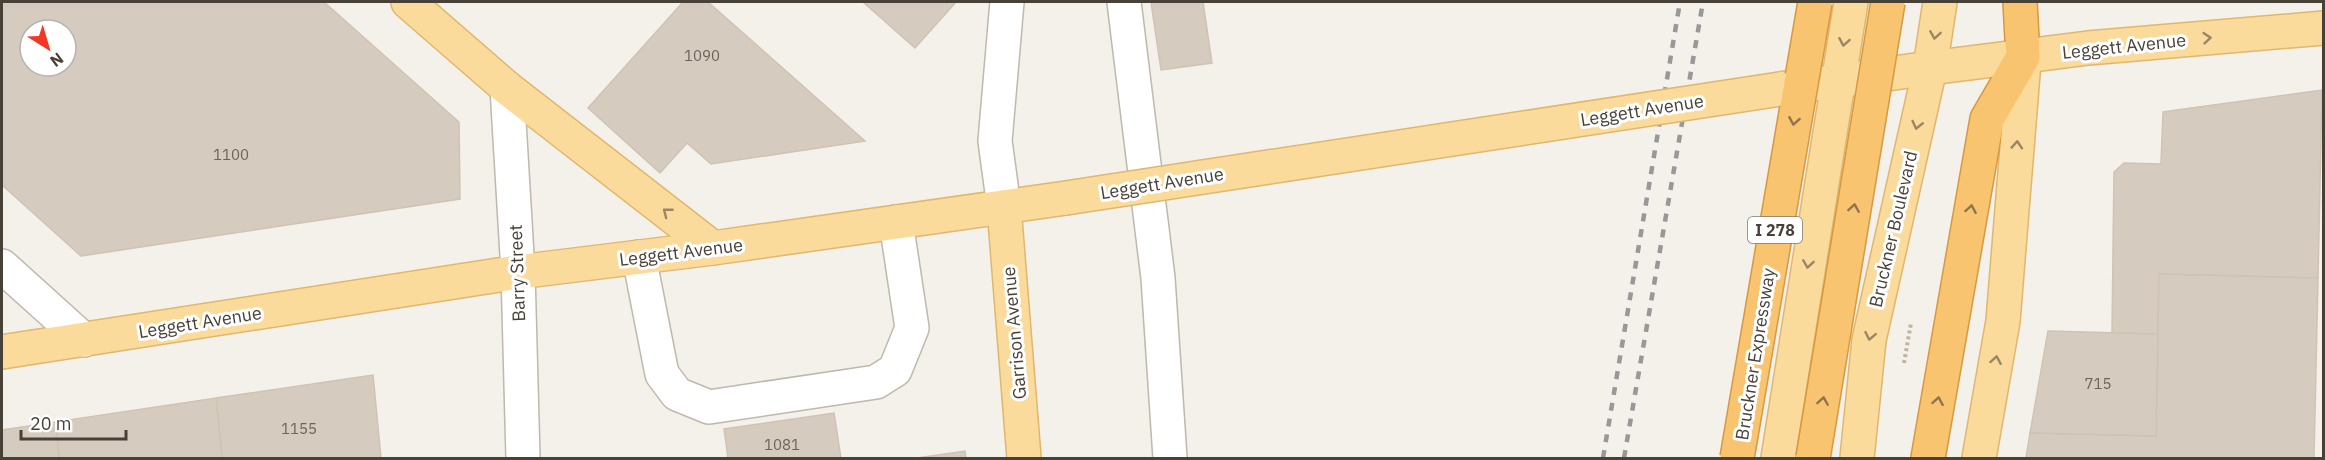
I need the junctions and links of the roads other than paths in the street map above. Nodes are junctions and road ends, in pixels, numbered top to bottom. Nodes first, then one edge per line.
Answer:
1 (408, 2) edge
2 (1007, 2) edge
3 (1124, 2) edge
4 (1815, 2) edge
5 (1851, 2) edge
6 (1888, 2) edge
7 (1940, 2) edge
8 (2020, 2) edge
9 (2032, 2) edge
10 (2324, 28) edge
11 (2023, 57) junction
12 (1930, 68) junction
13 (1837, 82) junction
14 (507, 88) junction
15 (1004, 207) junction
16 (896, 222) junction
17 (713, 248) junction
18 (639, 257) junction
19 (2, 266) edge
20 (518, 272) junction
21 (84, 340) junction
22 (2, 352) edge
23 (523, 459) edge
24 (1024, 459) edge
25 (1170, 459) edge
26 (1737, 459) edge
27 (1778, 459) edge
28 (1813, 459) edge
29 (1857, 459) edge
30 (1928, 459) edge
31 (1979, 459) edge

1 - 14 main road
2 - 15 street
3 - 25 street
4 -> 26 highway, Bruckner Expressway / I 278, bridge
5 -> 13 main road
28 -> 6 highway, bridge
7 -> 12 main road, Bruckner Boulevard
8 - 11 highway
9 - 11 main road
11 -> 10 main road, Leggett Avenue
11 - 12 main road, Leggett Avenue
30 -> 11 highway
31 -> 11 main road
12 - 13 main road, Leggett Avenue
12 -> 29 main road, Bruckner Boulevard
13 - 15 main road, Leggett Avenue, bridge
13 -> 27 main road
17 -> 14 main road
14 - 20 street, Barry Street
15 - 16 main road, Leggett Avenue
15 - 24 main road, Garrison Avenue
16 - 17 main road, Leggett Avenue
16 - 18 street
17 - 18 main road, Leggett Avenue
18 - 20 main road, Leggett Avenue
19 - 21 street
20 - 21 main road, Leggett Avenue
20 - 23 street, Barry Street
21 - 22 main road, Leggett Avenue

